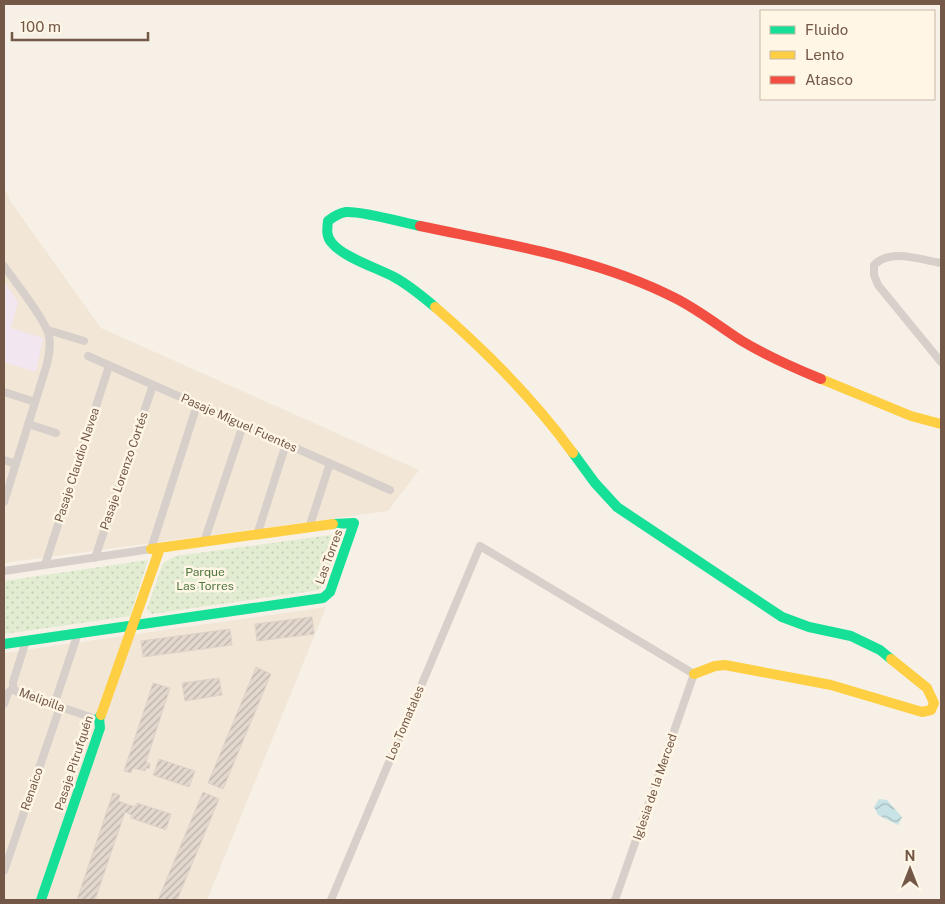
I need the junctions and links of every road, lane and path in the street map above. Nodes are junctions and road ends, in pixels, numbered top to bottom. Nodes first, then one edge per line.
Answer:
1 (941, 264) edge
2 (4, 266) edge
3 (49, 334) junction
4 (84, 341) dead end
5 (88, 356) dead end
6 (941, 362) edge
7 (109, 366) junction
8 (153, 385) junction
9 (4, 392) edge
10 (35, 402) junction
11 (197, 404) junction
12 (28, 424) junction
13 (941, 424) edge
14 (243, 425) junction
15 (56, 433) dead end
16 (286, 444) junction
17 (4, 460) edge
18 (330, 463) junction
19 (16, 464) junction
20 (390, 490) dead end
21 (4, 502) edge
22 (309, 528) junction
23 (257, 535) junction
24 (204, 542) junction
25 (155, 549) junction
26 (95, 558) junction
27 (45, 565) junction
28 (4, 571) edge
29 (134, 626) junction
30 (78, 633) junction
31 (26, 641) junction
32 (4, 644) edge
33 (694, 674) junction
34 (13, 688) junction
35 (4, 704) edge
36 (57, 706) junction
37 (99, 718) junction
38 (4, 871) edge
39 (41, 900) edge
40 (331, 900) edge
41 (615, 900) edge

1 - 6 street
2 - 3 street
3 - 4 street
3 - 10 street
5 - 7 street, Pasaje Miguel Fuentes
7 - 8 street, Pasaje Miguel Fuentes
7 - 27 street, Pasaje Claudio Navea
8 - 11 street, Pasaje Miguel Fuentes
8 - 26 street, Pasaje Lorenzo Cortés
9 - 10 street
10 - 12 street
11 - 14 street, Pasaje Miguel Fuentes
11 - 25 street, Pasaje Pitrufquén
12 - 15 street
12 - 19 street
13 - 33 street
14 - 16 street, Pasaje Miguel Fuentes
14 - 24 street
16 - 18 street, Pasaje Miguel Fuentes
16 - 23 street
17 - 19 street
18 - 20 street, Pasaje Miguel Fuentes
18 - 22 street
19 - 21 street
22 - 23 street, Las Torres
22 - 29 street, Las Torres
23 - 24 street, Las Torres
24 - 25 street, Las Torres
25 - 26 street, Las Torres
25 - 29 street, Pasaje Pitrufquén
26 - 27 street, Las Torres
27 - 28 street, Las Torres
29 - 30 street, Las Torres
29 - 37 street, Pasaje Pitrufquén
30 - 31 street, Las Torres
30 - 36 street, Renaico
31 - 32 street, Las Torres
31 - 34 street
33 - 40 street, Los Tomatales
33 - 41 street, Iglesia de la Merced
34 - 35 street
34 - 36 street, Melipilla
36 - 37 street, Melipilla
36 - 38 street, Renaico
37 - 39 street, Pasaje Pitrufquén

